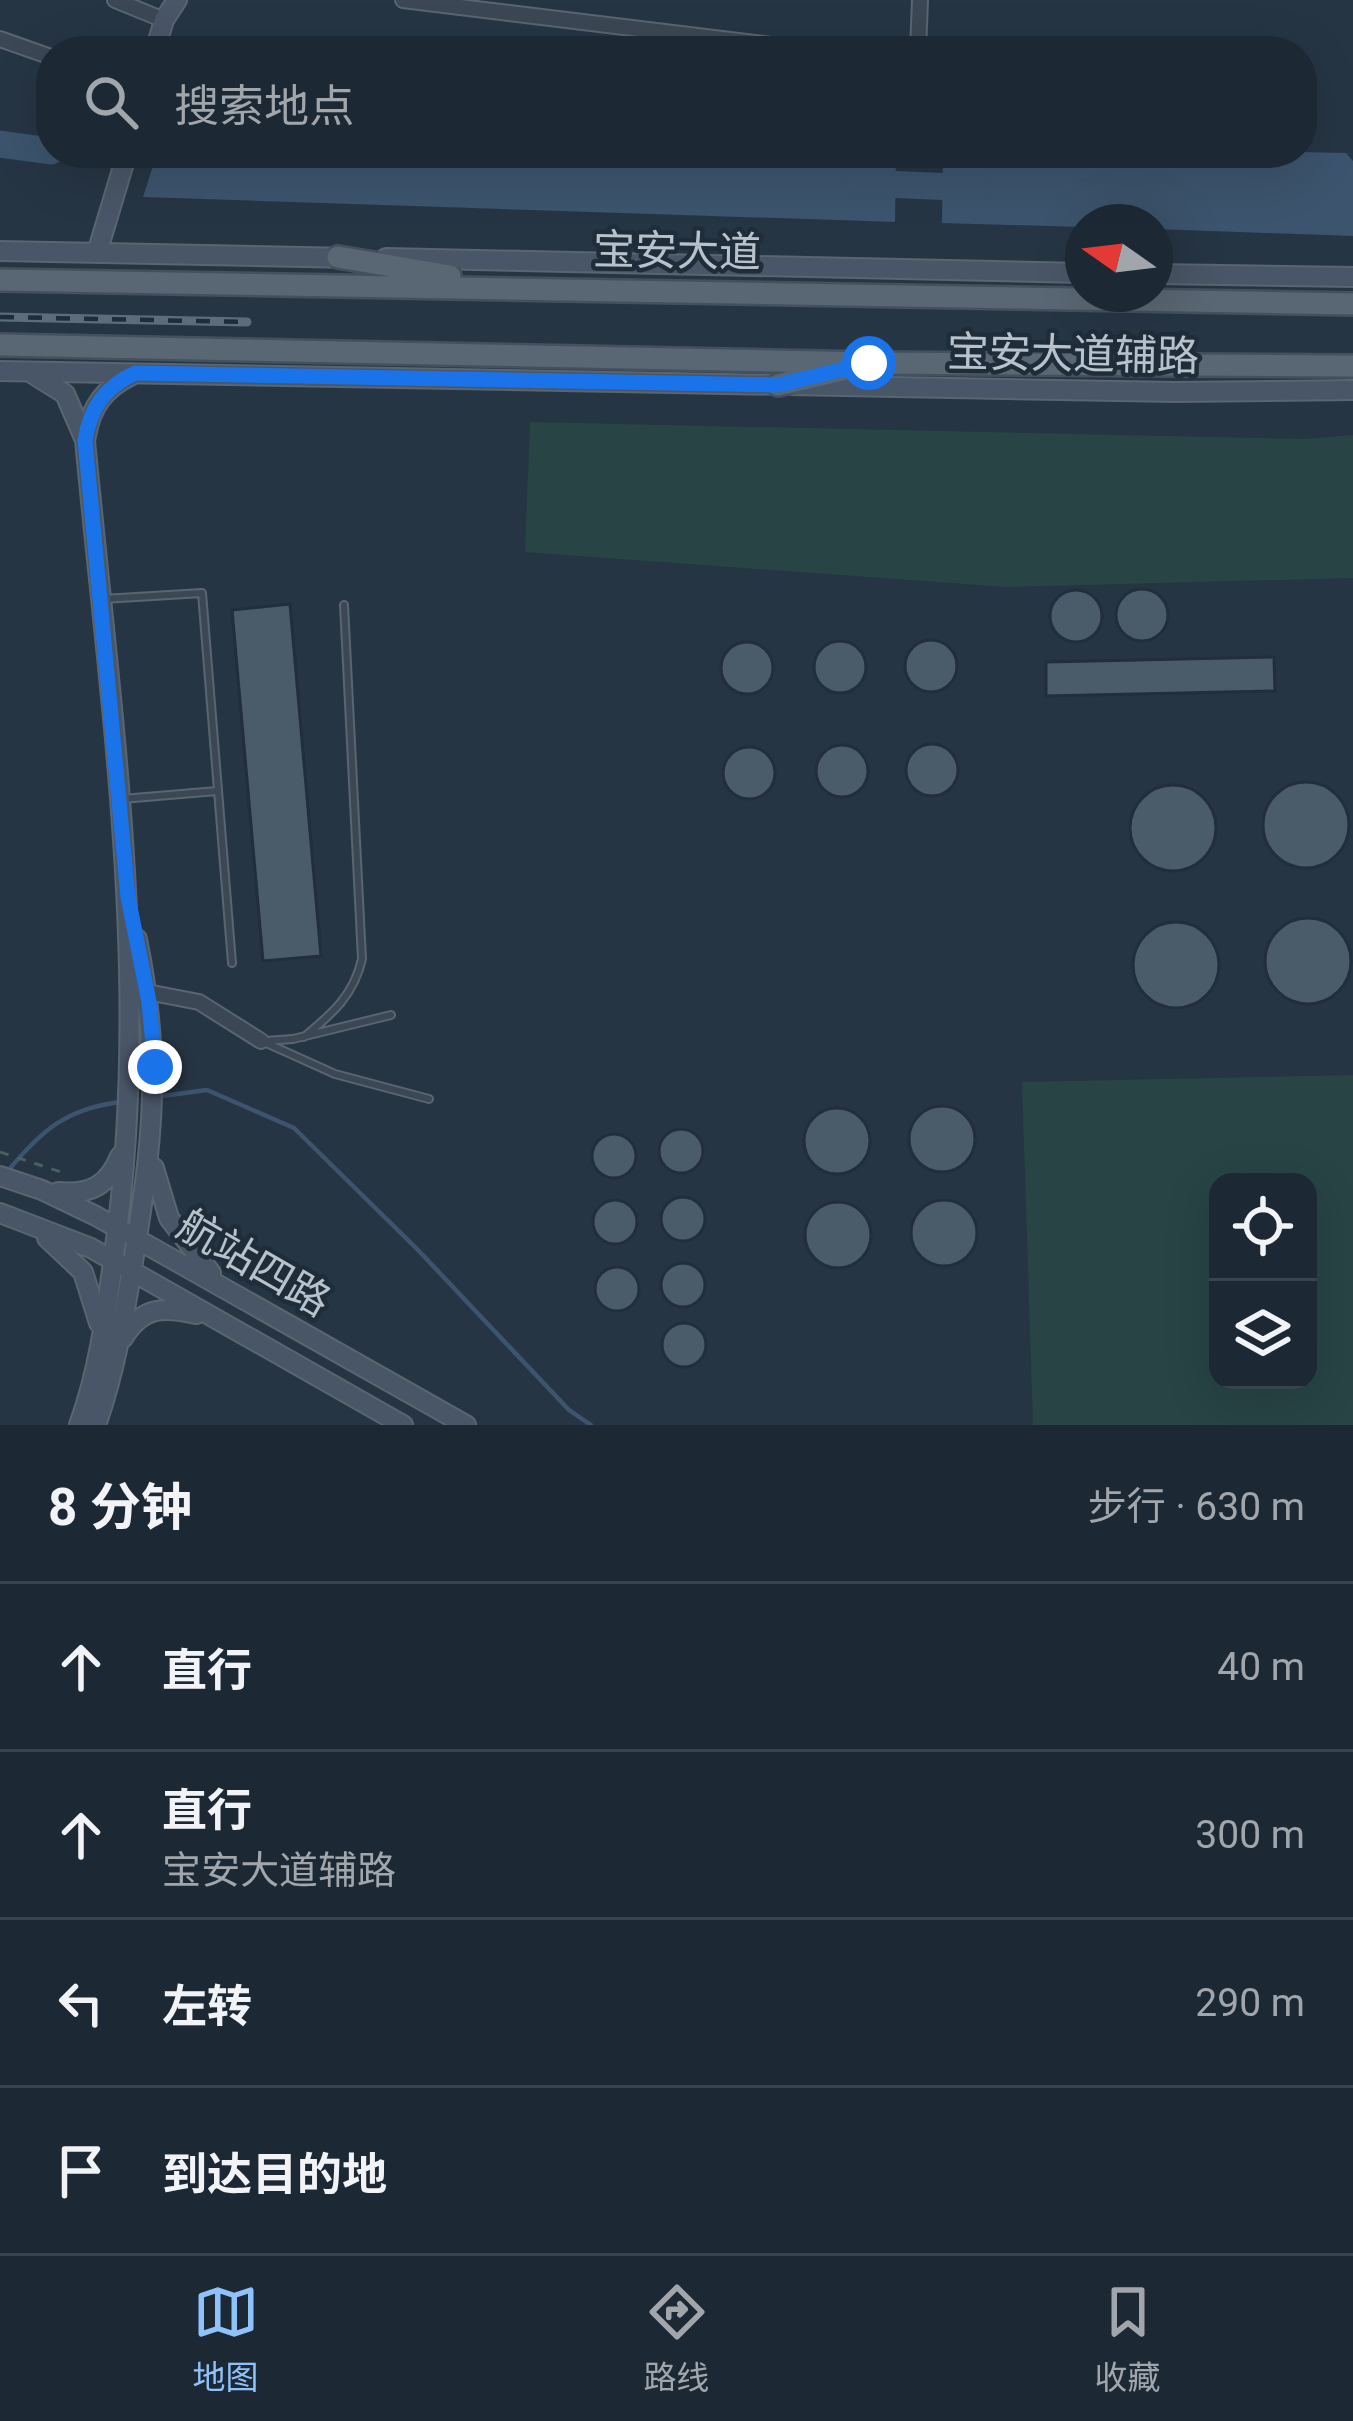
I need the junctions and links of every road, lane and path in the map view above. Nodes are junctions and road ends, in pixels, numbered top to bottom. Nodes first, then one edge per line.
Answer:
1 (115, 0) edge
2 (177, 0) edge
3 (403, 0) edge
4 (920, 0) edge
5 (164, 20) junction
6 (159, 36) edge
7 (697, 36) edge
8 (919, 36) edge
9 (0, 38) edge
10 (36, 52) edge
11 (122, 168) edge
12 (0, 251) edge
13 (97, 253) junction
14 (338, 257) junction
15 (1065, 272) edge
16 (1173, 274) edge
17 (1353, 277) edge
18 (0, 280) edge
19 (522, 288) junction
20 (1353, 304) edge
21 (0, 345) edge
22 (869, 363) junction
23 (1353, 365) edge
24 (0, 371) edge
25 (24, 371) junction
26 (135, 373) junction
27 (778, 385) junction
28 (1353, 390) edge
29 (85, 440) junction
30 (100, 599) junction
31 (344, 605) dead end
32 (218, 791) junction
33 (119, 800) junction
34 (128, 897) junction
35 (232, 963) dead end
36 (147, 992) junction
37 (392, 1015) dead end
38 (304, 1037) junction
39 (261, 1041) junction
40 (429, 1099) dead end
41 (129, 1129) junction
42 (152, 1139) junction
43 (0, 1152) edge
44 (57, 1172) dead end
45 (0, 1176) edge
46 (42, 1190) junction
47 (0, 1214) edge
48 (23, 1221) junction
49 (118, 1228) junction
50 (137, 1238) junction
51 (113, 1260) junction
52 (132, 1270) junction
53 (226, 1288) junction
54 (226, 1324) junction
55 (110, 1343) junction
56 (80, 1425) edge
57 (96, 1425) edge
58 (403, 1425) edge
59 (466, 1425) edge

1 - 5 street
2 - 5 street
3 - 7 street
4 - 8 street
5 - 6 street
9 - 10 street
11 - 13 street
12 - 13 street, 宝安大道辅路
13 - 14 street, 宝安大道辅路
14 - 15 street, 宝安大道辅路
14 - 19 main road
16 - 17 street, 宝安大道辅路
18 - 19 main road, 宝安大道
19 - 20 main road, 宝安大道
21 - 22 main road
22 - 23 main road
22 - 27 main road
24 - 25 street, 宝安大道辅路
25 - 26 street, 宝安大道辅路
25 - 29 street
26 - 27 street, 宝安大道辅路
26 - 29 street
27 - 28 street, 宝安大道辅路
29 - 30 street
30 - 32 lane
30 - 33 street
31 - 38 lane
32 - 33 lane
32 - 35 lane
33 - 34 street
34 - 36 street
34 - 41 street
36 - 39 street
36 - 42 street
37 - 38 lane
38 - 39 lane
39 - 40 lane
41 - 46 street
41 - 49 street
42 - 50 street
42 - 53 street
43 - 44 path
45 - 46 street, 航站四路
46 - 49 street, 航站四路
47 - 48 street, 航站四路
48 - 51 street, 航站四路
48 - 55 street
49 - 50 street, 航站四路
49 - 51 street
50 - 52 street
50 - 53 street, 航站四路
51 - 52 street, 航站四路
51 - 55 street
52 - 54 street, 航站四路
52 - 55 street
53 - 59 street, 航站四路
54 - 55 street
54 - 58 street, 航站四路
55 - 56 street
55 - 57 street

